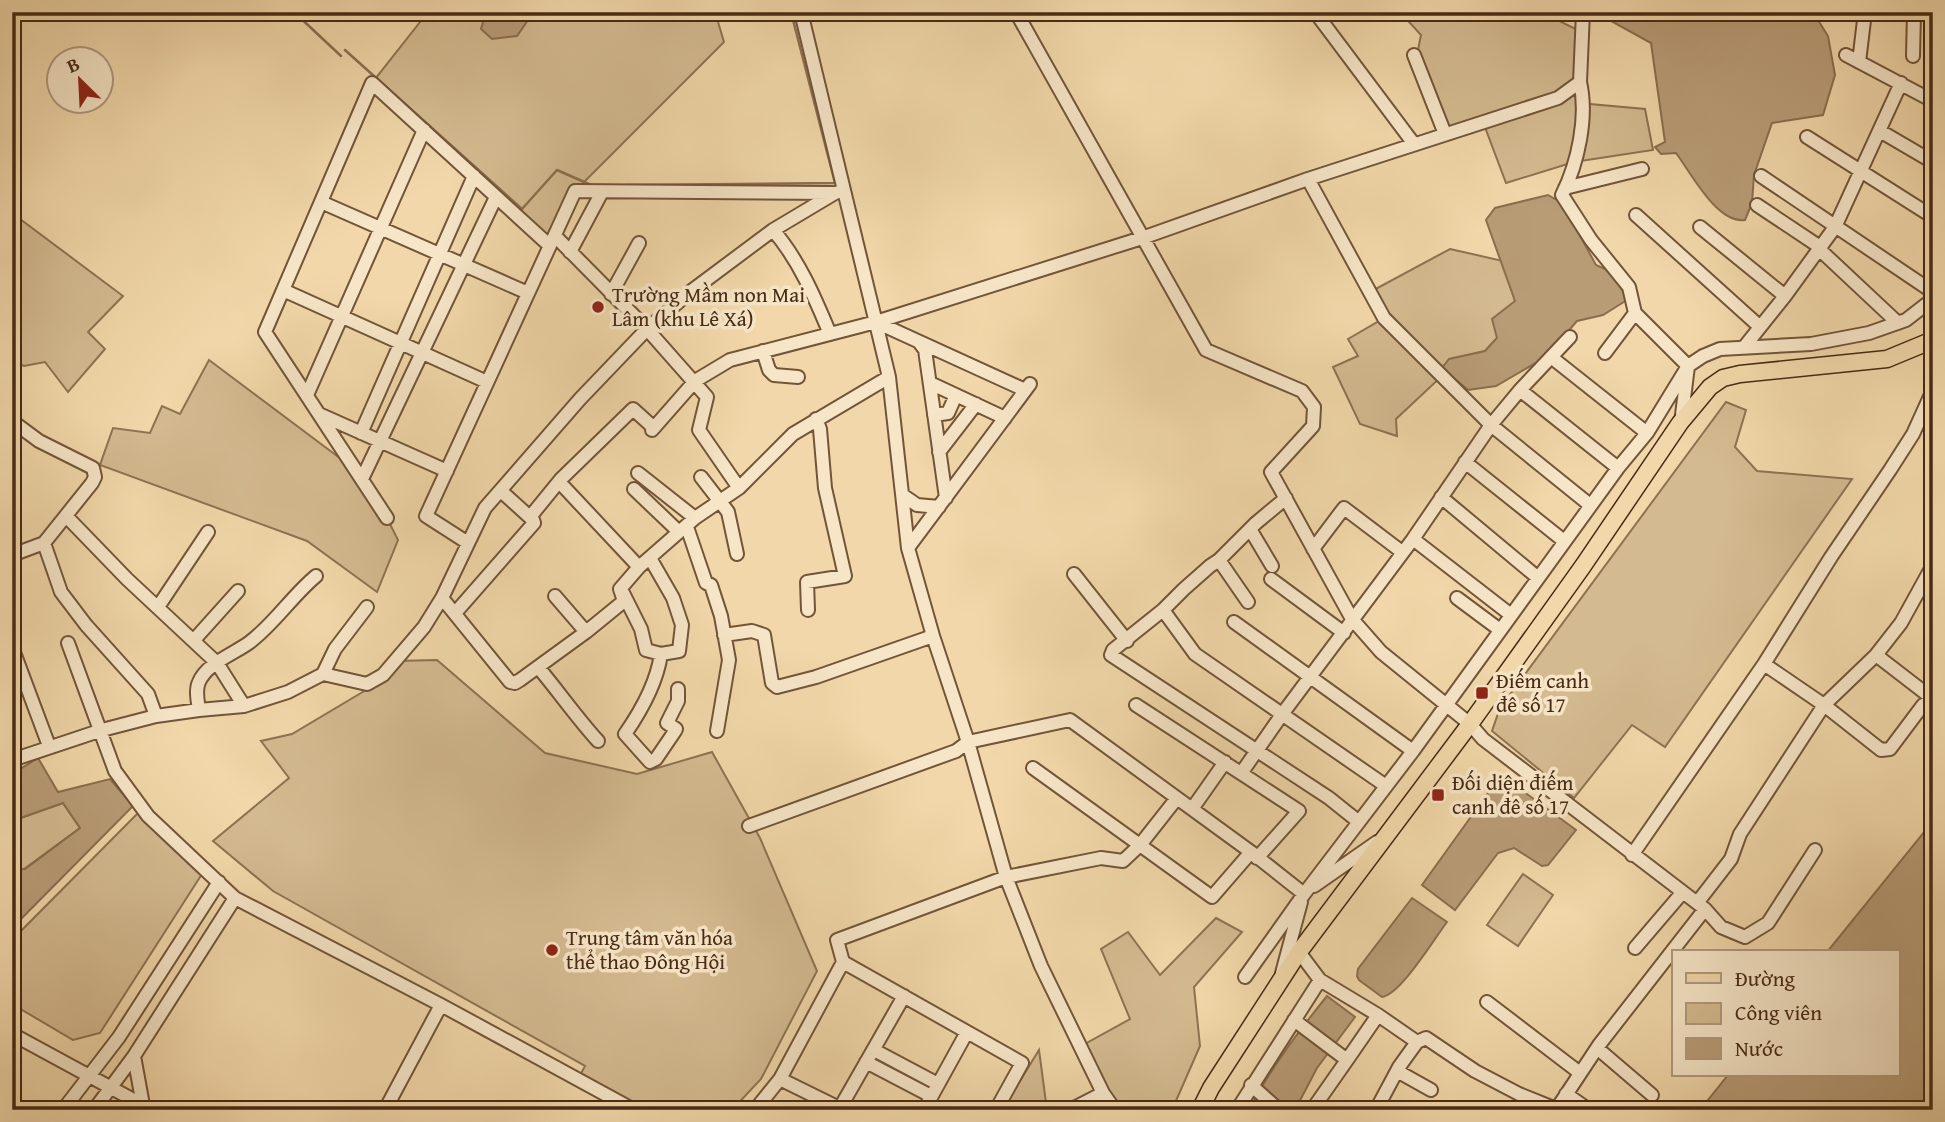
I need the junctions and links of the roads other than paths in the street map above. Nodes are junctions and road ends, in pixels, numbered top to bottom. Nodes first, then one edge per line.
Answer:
1 (801, 12) edge
2 (1016, 12) edge
3 (1315, 12) edge
4 (1583, 12) edge
5 (1865, 12) edge
6 (1914, 12) edge
7 (1414, 55) dead end
8 (1846, 55) dead end
9 (1913, 56) dead end
10 (1859, 62) junction
11 (1580, 82) junction
12 (1900, 83) junction
13 (1933, 101) edge
14 (424, 130) junction
15 (1880, 131) junction
16 (1445, 134) junction
17 (1807, 137) dead end
18 (1414, 144) junction
19 (1933, 162) edge
20 (1642, 169) dead end
21 (1861, 171) junction
22 (474, 176) junction
23 (1761, 176) dead end
24 (1308, 179) junction
25 (1565, 188) junction
26 (602, 192) junction
27 (839, 192) junction
28 (496, 197) junction
29 (321, 202) junction
30 (1757, 205) dead end
31 (1636, 215) dead end
32 (1933, 217) edge
33 (1700, 226) dead end
34 (1835, 227) junction
35 (381, 228) junction
36 (773, 230) junction
37 (1142, 238) junction
38 (552, 241) junction
39 (639, 243) dead end
40 (1820, 248) junction
41 (570, 252) junction
42 (440, 254) junction
43 (464, 265) junction
44 (283, 290) junction
45 (1933, 292) edge
46 (528, 293) junction
47 (611, 293) junction
48 (1785, 296) junction
49 (1933, 299) edge
50 (1635, 313) junction
51 (342, 316) junction
52 (876, 322) junction
53 (1898, 323) junction
54 (1759, 326) junction
55 (647, 329) junction
56 (830, 334) junction
57 (1570, 337) dead end
58 (1933, 340) edge
59 (919, 342) junction
60 (401, 343) junction
61 (1745, 346) junction
62 (763, 351) junction
63 (422, 352) junction
64 (1605, 353) dead end
65 (1551, 357) junction
66 (1688, 366) junction
67 (798, 377) dead end
68 (889, 377) junction
69 (488, 382) junction
70 (695, 382) junction
71 (930, 383) junction
72 (1520, 390) junction
73 (1933, 390) edge
74 (307, 395) junction
75 (956, 395) junction
76 (976, 404) junction
77 (948, 413) junction
78 (319, 414) junction
79 (934, 415) junction
80 (1005, 418) junction
81 (816, 419) junction
82 (12, 421) edge
83 (1681, 423) junction
84 (1491, 425) junction
85 (960, 426) junction
86 (361, 433) junction
87 (1647, 433) junction
88 (380, 441) junction
89 (939, 452) junction
90 (1465, 462) junction
91 (1618, 468) junction
92 (447, 471) junction
93 (638, 473) dead end
94 (701, 477) dead end
95 (362, 479) junction
96 (564, 487) dead end
97 (739, 488) junction
98 (634, 489) dead end
99 (501, 491) junction
100 (904, 496) junction
101 (1441, 497) junction
102 (1286, 498) junction
103 (720, 500) junction
104 (942, 502) junction
105 (1590, 505) junction
106 (67, 517) junction
107 (530, 517) junction
108 (387, 518) dead end
109 (687, 526) junction
110 (1250, 530) junction
111 (208, 532) dead end
112 (1413, 539) junction
113 (1564, 541) junction
114 (468, 543) junction
115 (44, 544) junction
116 (908, 548) junction
117 (1313, 549) junction
118 (1402, 552) junction
119 (737, 554) dead end
120 (12, 555) edge
121 (650, 558) junction
122 (1219, 560) junction
123 (1933, 565) edge
124 (639, 567) junction
125 (1074, 574) dead end
126 (316, 576) dead end
127 (1537, 577) junction
128 (620, 589) junction
129 (238, 591) dead end
130 (555, 596) dead end
131 (442, 598) junction
132 (1457, 598) dead end
133 (1248, 602) dead end
134 (159, 607) junction
135 (367, 607) dead end
136 (808, 610) dead end
137 (1163, 610) junction
138 (456, 612) junction
139 (1511, 615) junction
140 (1352, 620) junction
141 (1234, 622) dead end
142 (1500, 630) junction
143 (586, 632) junction
144 (1344, 633) junction
145 (724, 635) junction
146 (933, 636) junction
147 (194, 640) junction
148 (1127, 641) junction
149 (68, 643) dead end
150 (12, 647) edge
151 (661, 654) junction
152 (1876, 656) junction
153 (217, 663) junction
154 (1764, 664) junction
155 (538, 667) junction
156 (323, 674) junction
157 (1309, 677) junction
158 (678, 689) dead end
159 (1928, 702) edge
160 (1446, 704) junction
161 (1136, 705) dead end
162 (1824, 705) junction
163 (244, 706) junction
164 (199, 710) junction
165 (1283, 713) junction
166 (156, 716) junction
167 (1470, 724) junction
168 (102, 730) junction
169 (717, 731) dead end
170 (598, 741) dead end
171 (968, 742) junction
172 (49, 746) junction
173 (1257, 750) junction
174 (1413, 751) junction
175 (13, 758) edge
176 (1225, 762) junction
177 (1033, 768) dead end
178 (1242, 772) junction
179 (1386, 786) junction
180 (1177, 798) junction
181 (1192, 809) junction
182 (1359, 821) junction
183 (748, 826) dead end
184 (1386, 836) junction
185 (1140, 845) junction
186 (1815, 850) dead end
187 (1254, 855) junction
188 (1632, 855) junction
189 (1006, 877) junction
190 (219, 882) junction
191 (1682, 893) junction
192 (1304, 894) junction
193 (235, 898) junction
194 (1701, 906) junction
195 (1634, 948) dead end
196 (1299, 952) junction
197 (843, 962) junction
198 (1245, 976) dead end
199 (1320, 980) junction
200 (1279, 983) junction
201 (904, 996) junction
202 (1487, 1002) dead end
203 (441, 1005) junction
204 (1378, 1015) junction
205 (1294, 1020) junction
206 (967, 1032) junction
207 (12, 1034) edge
208 (1417, 1042) junction
209 (1597, 1048) junction
210 (874, 1049) junction
211 (134, 1056) junction
212 (1347, 1060) junction
213 (866, 1062) junction
214 (1397, 1070) junction
215 (1580, 1073) junction
216 (89, 1076) junction
217 (780, 1079) junction
218 (1251, 1085) junction
219 (112, 1087) junction
220 (934, 1090) junction
221 (1431, 1090) dead end
222 (1103, 1093) junction
223 (1566, 1094) junction
224 (1652, 1095) dead end
225 (147, 1107) edge
226 (841, 1109) edge
227 (63, 1110) edge
228 (94, 1110) edge
229 (120, 1110) edge
230 (385, 1110) edge
231 (634, 1110) edge
232 (755, 1110) edge
233 (924, 1110) edge
234 (996, 1110) edge
235 (1070, 1110) edge
236 (1115, 1110) edge
237 (1200, 1110) edge
238 (1237, 1110) edge
239 (1279, 1110) edge
240 (1312, 1110) edge
241 (1376, 1110) edge
242 (1556, 1110) edge
243 (1589, 1110) edge

1 - 27 street
2 - 37 street
3 - 18 street
4 - 11 street
5 - 10 street
6 - 9 street
7 - 16 street
8 - 10 street
10 - 12 street
11 - 16 street
11 - 25 street
12 - 13 street
12 - 15 street
14 - 22 street
14 - 29 street
14 - 35 street
15 - 19 street
15 - 21 street
16 - 18 street
17 - 21 street
18 - 24 street
20 - 25 street
21 - 32 street
21 - 34 street
22 - 28 street
22 - 42 street
23 - 34 street
24 - 37 street
24 - 84 street
25 - 50 street
26 - 27 street
26 - 38 street
26 - 41 street
27 - 36 street
27 - 52 street
28 - 38 street
28 - 43 street
29 - 35 street
29 - 44 street
30 - 40 street
31 - 54 street
33 - 48 street
34 - 40 street
34 - 45 street
35 - 42 street
35 - 51 street
36 - 55 street
36 - 56 street
37 - 52 street
37 - 102 street
38 - 41 street
38 - 46 street
39 - 47 street
40 - 48 street
40 - 53 street
41 - 47 street
42 - 43 street
42 - 60 street
43 - 46 street
43 - 63 street
44 - 51 street
44 - 74 street
46 - 69 street
47 - 55 street
48 - 54 street
49 - 53 street
50 - 64 street
50 - 66 street
51 - 60 street
51 - 74 street
52 - 56 street
52 - 59 street
52 - 68 street
53 - 61 street
54 - 61 street
55 - 70 street
55 - 99 street
56 - 62 street
57 - 65 street
58 - 83 main road
59 - 71 street
59 - 80 street
60 - 63 street
60 - 86 street
61 - 66 street
62 - 67 street
62 - 70 street
63 - 69 street
63 - 88 street
65 - 72 street
65 - 87 street
66 - 83 street
66 - 87 street
68 - 81 street
68 - 100 street
69 - 92 street
70 - 97 street
70 - 107 street
71 - 75 street
71 - 79 street
72 - 84 street
72 - 91 street
73 - 154 street
74 - 78 street
75 - 76 street
75 - 77 street
76 - 80 street
76 - 85 street
77 - 79 street
77 - 85 street
78 - 86 street
78 - 95 street
79 - 89 street
80 - 104 street
81 - 97 street
81 - 136 street
82 - 106 street
83 - 167 main road
84 - 90 street
84 - 105 street
85 - 89 street
86 - 88 street
87 - 91 street
88 - 92 street
88 - 95 street
89 - 104 street
90 - 101 street
90 - 113 street
91 - 105 street
92 - 114 street
93 - 109 street
94 - 103 street
95 - 108 street
96 - 124 street
97 - 103 street
98 - 109 street
99 - 107 street
99 - 114 street
100 - 104 street
100 - 116 street
101 - 112 street
101 - 127 street
102 - 110 street
102 - 117 street
103 - 109 street
103 - 119 street
104 - 116 street
105 - 113 street
106 - 115 street
106 - 134 street
107 - 138 street
109 - 121 street
109 - 145 street
110 - 122 street
110 - 144 street
111 - 134 street
112 - 118 street
112 - 139 street
113 - 127 street
114 - 131 street
115 - 120 street
115 - 166 street
116 - 146 street
117 - 118 street
117 - 140 street
118 - 140 street
121 - 124 street
121 - 151 street
122 - 133 street
122 - 137 street
123 - 152 street
124 - 128 street
125 - 148 street
126 - 153 street
127 - 139 street
128 - 143 street
128 - 151 street
129 - 147 street
130 - 143 street
131 - 138 street
131 - 156 street
132 - 142 street
134 - 147 street
135 - 156 street
137 - 148 street
137 - 165 street
138 - 155 street
139 - 142 street
140 - 144 street
140 - 160 street
141 - 157 street
142 - 160 street
143 - 155 street
144 - 157 street
145 - 146 street
145 - 169 street
146 - 171 street
147 - 153 street
148 - 173 street
149 - 168 street
150 - 172 street
151 - 158 street
152 - 159 street
152 - 162 street
153 - 163 street
153 - 164 street
154 - 162 street
154 - 188 street
155 - 170 street
156 - 163 street
157 - 165 street
157 - 174 street
159 - 162 street
160 - 167 street
160 - 174 street
161 - 176 street
162 - 194 street
163 - 164 street
164 - 166 street
165 - 173 street
165 - 179 street
166 - 168 street
167 - 184 main road
167 - 188 street
168 - 172 street
168 - 190 street
171 - 180 street
171 - 183 street
171 - 189 street
172 - 175 street
173 - 178 street
173 - 182 street
174 - 179 street
176 - 178 street
176 - 181 street
177 - 185 street
178 - 187 street
179 - 182 street
180 - 181 street
180 - 185 street
181 - 187 street
182 - 192 street
184 - 192 street
184 - 196 main road
185 - 187 street
185 - 189 street
186 - 194 street
187 - 192 street
188 - 191 street
189 - 197 street
189 - 222 street
190 - 193 street
190 - 216 street
191 - 194 street
191 - 195 street
192 - 198 street
192 - 200 street
193 - 203 street
193 - 211 street
194 - 209 street
196 - 199 street
196 - 200 main road
197 - 201 street
197 - 217 street
199 - 204 street
199 - 205 street
200 - 237 main road
201 - 206 street
201 - 210 street
202 - 215 street
203 - 230 street
203 - 231 street
204 - 208 street
204 - 212 street
205 - 212 street
205 - 218 street
206 - 220 street
206 - 234 street
207 - 216 street
208 - 214 street
208 - 242 street
209 - 215 street
209 - 224 street
210 - 213 street
210 - 220 street
211 - 219 street
211 - 225 street
212 - 240 street
213 - 220 street
213 - 226 street
214 - 221 street
214 - 241 street
215 - 223 street
216 - 219 street
216 - 227 street
217 - 226 street
217 - 232 street
218 - 238 street
218 - 239 street
219 - 225 street
219 - 228 street
220 - 233 street
222 - 235 street
222 - 236 street
223 - 242 street
223 - 243 street
225 - 229 street

